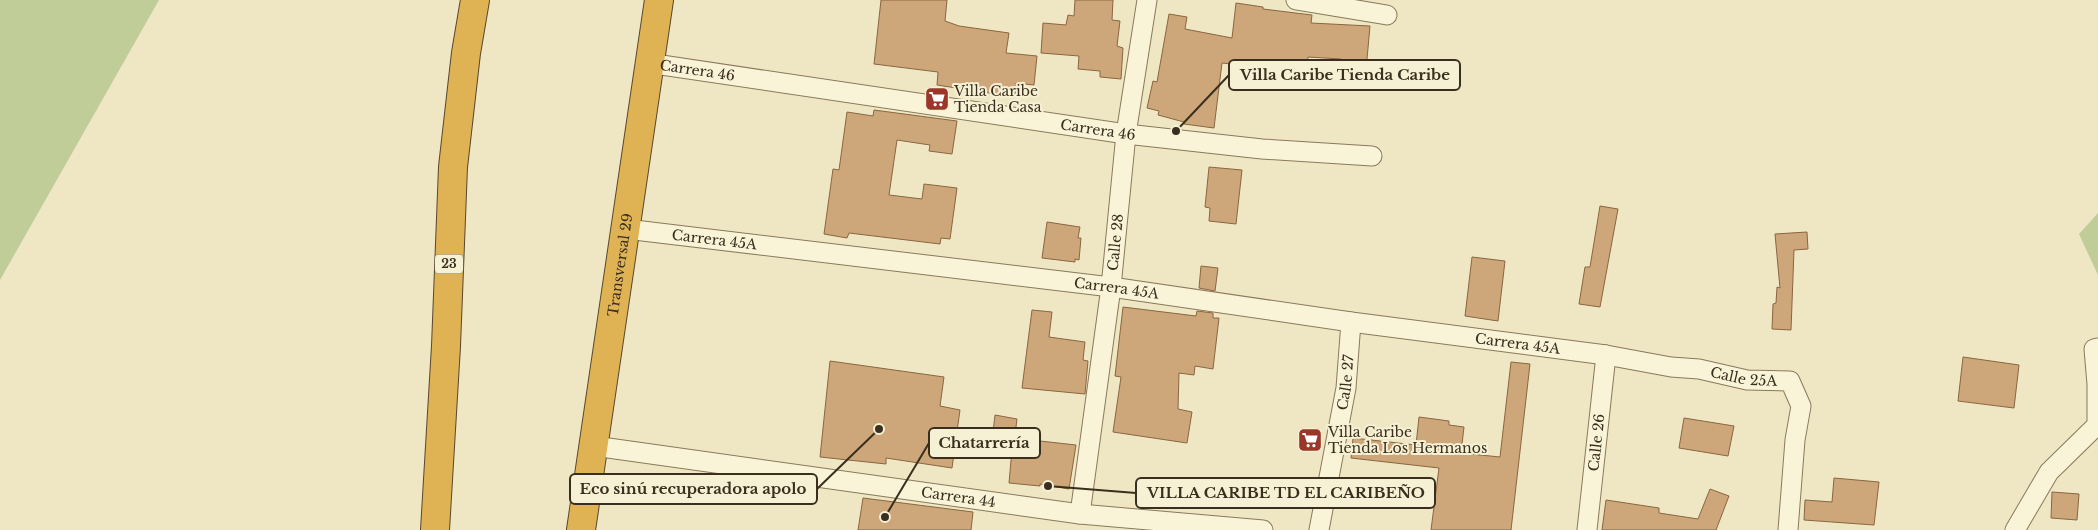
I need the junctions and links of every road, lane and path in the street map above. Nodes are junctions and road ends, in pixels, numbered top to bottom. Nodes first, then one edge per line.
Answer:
1 (475, 0) edge
2 (659, 0) edge
3 (1147, 0) edge
4 (1296, 0) edge
5 (1387, 15) dead end
6 (648, 63) junction
7 (1126, 134) junction
8 (1372, 156) dead end
9 (626, 229) junction
10 (1111, 287) junction
11 (1351, 322) junction
12 (2098, 348) edge
13 (1606, 356) junction
14 (594, 446) junction
15 (1080, 514) junction
16 (434, 530) edge
17 (581, 530) edge
18 (1263, 530) edge
19 (1319, 530) edge
20 (1587, 530) edge
21 (1788, 530) edge
22 (2015, 530) edge

1 - 16 highway, 23
2 - 6 highway, Transversal 29
3 - 7 street, Calle 28
4 - 5 street
6 - 7 street, Carrera 46
6 - 9 highway, Transversal 29
7 - 8 street, Carrera 46
7 - 10 street, Calle 28
9 - 10 street, Carrera 45A
9 - 14 highway, Transversal 29
10 - 11 street, Carrera 45A
10 - 15 street, Calle 28
11 - 13 street, Carrera 45A
11 - 19 street, Calle 27
12 - 22 street
13 - 20 street, Calle 26
13 - 21 street, Calle 25A
14 - 15 street, Carrera 44
14 - 17 highway, Transversal 29
15 - 18 street, Carrera 44

